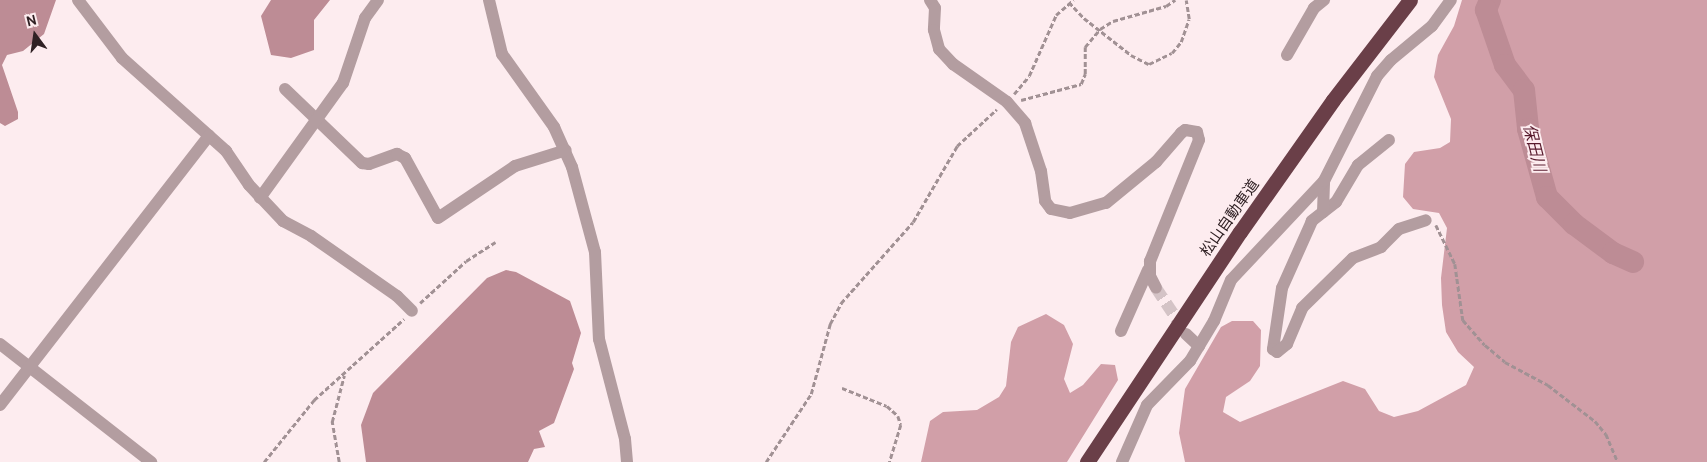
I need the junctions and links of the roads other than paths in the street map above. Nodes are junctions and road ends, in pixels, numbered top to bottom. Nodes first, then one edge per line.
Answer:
1 (78, 0) edge
2 (378, 0) edge
3 (489, 0) edge
4 (930, 0) edge
5 (1324, 0) edge
6 (1410, 0) edge
7 (1451, 0) edge
8 (1287, 55) dead end
9 (285, 89) dead end
10 (319, 118) junction
11 (209, 136) junction
12 (1389, 140) dead end
13 (566, 150) junction
14 (1324, 181) junction
15 (260, 198) junction
16 (1323, 212) junction
17 (1426, 220) road end
18 (1148, 270) junction
19 (1156, 288) tunnel mouth
20 (412, 311) road end
21 (1121, 331) dead end
22 (1186, 334) tunnel mouth
23 (0, 344) edge
24 (1199, 346) junction
25 (30, 367) junction
26 (0, 404) edge
27 (151, 462) edge
28 (627, 462) edge
29 (1087, 462) edge
30 (1122, 462) edge

1 - 11 street
2 - 10 street
3 - 13 street
4 - 18 street
5 - 8 street
6 - 29 highway, 松山自動車道
7 - 14 street
9 - 10 street
10 - 13 street
10 - 15 street
11 - 15 street
11 - 25 street
12 - 16 street
13 - 28 street
14 - 16 street
14 - 24 street
15 - 20 street
16 - 17 street
18 - 19 street
18 - 21 street
22 - 24 street
23 - 25 street
24 - 30 street
25 - 26 street
25 - 27 street

